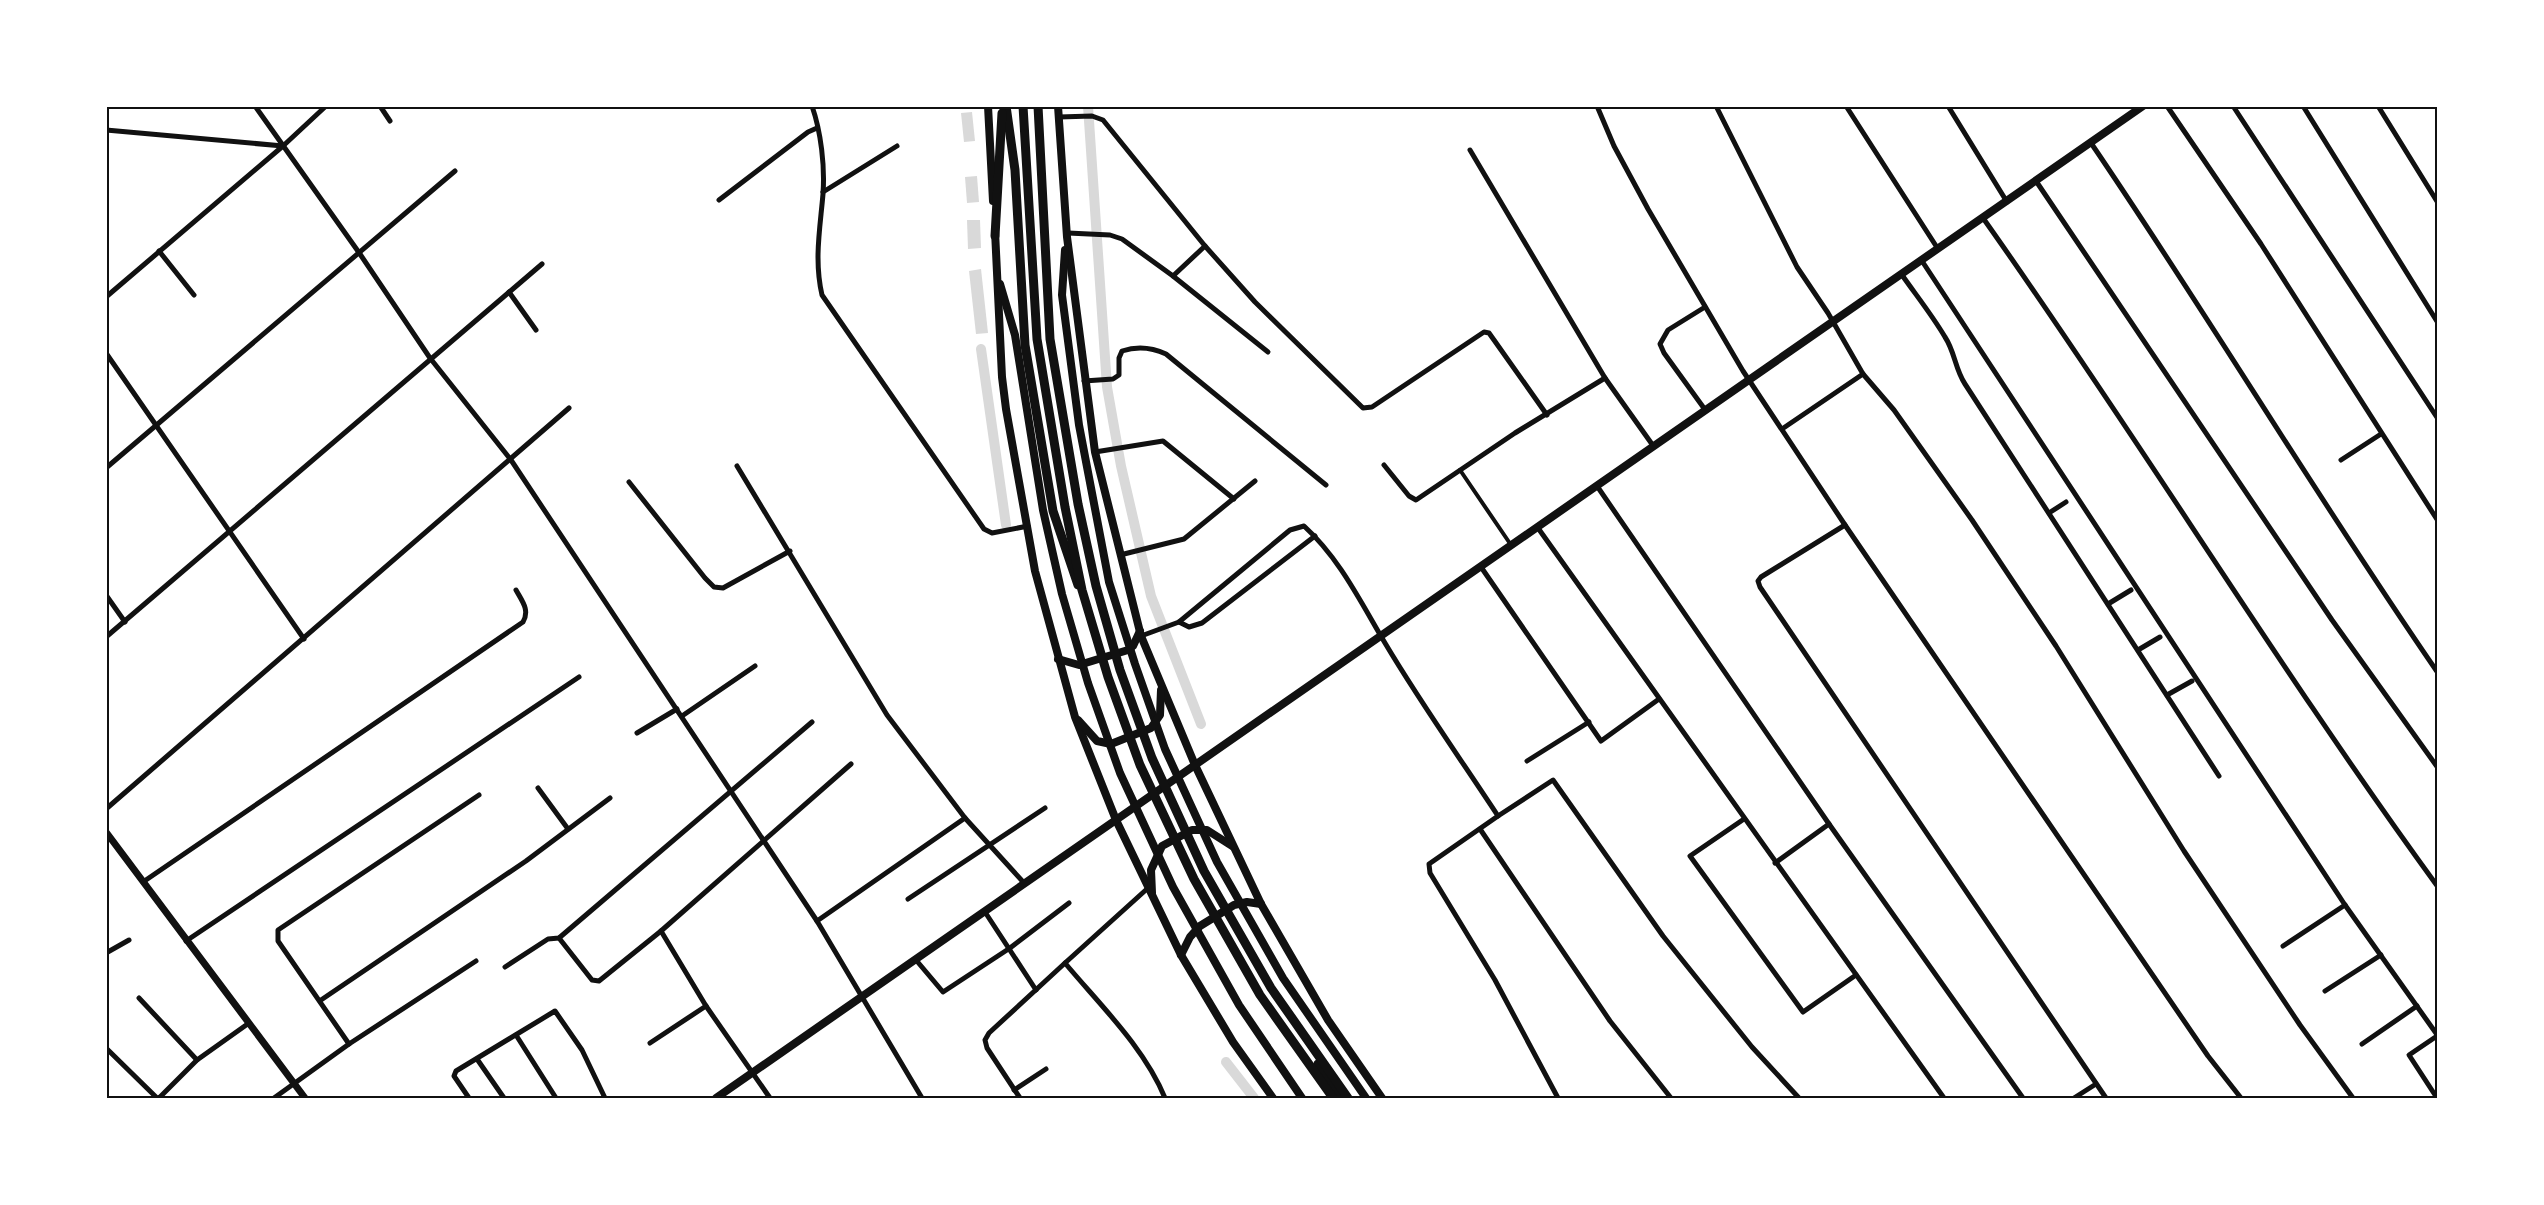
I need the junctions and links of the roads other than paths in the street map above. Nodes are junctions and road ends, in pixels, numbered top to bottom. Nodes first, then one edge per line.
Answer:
1 (255, 106) edge
2 (326, 106) edge
3 (380, 106) edge
4 (812, 106) edge
5 (988, 106) edge
6 (1004, 106) edge
7 (1023, 106) edge
8 (1039, 106) edge
9 (1058, 106) edge
10 (1597, 106) edge
11 (1716, 106) edge
12 (1846, 106) edge
13 (1948, 106) edge
14 (2143, 106) edge
15 (2167, 106) edge
16 (2233, 106) edge
17 (2302, 106) edge
18 (2378, 106) edge
19 (1059, 117) junction
20 (390, 121) dead end
21 (817, 128) junction
22 (106, 130) edge
23 (2091, 143) junction
24 (283, 146) junction
25 (897, 146) dead end
26 (1470, 150) dead end
27 (455, 171) dead end
28 (2036, 181) junction
29 (823, 192) junction
30 (2435, 195) edge
31 (719, 200) dead end
32 (2007, 202) junction
33 (2438, 203) edge
34 (1983, 218) junction
35 (1067, 235) junction
36 (995, 236) junction
37 (1205, 246) junction
38 (1938, 249) junction
39 (159, 251) junction
40 (360, 254) junction
41 (1922, 261) junction
42 (542, 264) dead end
43 (997, 274) junction
44 (1902, 274) junction
45 (1173, 276) junction
46 (509, 292) junction
47 (194, 295) dead end
48 (106, 297) edge
49 (1705, 307) junction
50 (1833, 322) junction
51 (2438, 323) edge
52 (536, 330) dead end
53 (106, 352) edge
54 (1268, 352) dead end
55 (430, 358) junction
56 (1863, 374) junction
57 (1605, 378) junction
58 (1750, 379) junction
59 (1084, 381) junction
60 (569, 408) dead end
61 (1706, 411) junction
62 (1546, 415) junction
63 (2438, 419) edge
64 (157, 426) junction
65 (1782, 429) junction
66 (2381, 434) junction
67 (1654, 447) junction
68 (1095, 452) junction
69 (511, 460) junction
70 (2341, 460) dead end
71 (1384, 465) dead end
72 (737, 466) dead end
73 (106, 468) edge
74 (1460, 470) junction
75 (1255, 481) dead end
76 (629, 482) dead end
77 (1326, 484) dead end
78 (1597, 486) junction
79 (1233, 499) junction
80 (2066, 502) dead end
81 (1048, 511) junction
82 (2049, 513) junction
83 (2438, 521) edge
84 (1845, 525) junction
85 (1028, 526) junction
86 (1538, 528) junction
87 (230, 532) junction
88 (1316, 536) junction
89 (1511, 546) junction
90 (790, 551) junction
91 (1119, 555) junction
92 (1481, 567) junction
93 (516, 590) dead end
94 (2131, 590) dead end
95 (106, 595) edge
96 (2108, 603) junction
97 (125, 622) junction
98 (1179, 622) junction
99 (1141, 633) junction
100 (1381, 635) junction
101 (106, 637) edge
102 (2160, 637) dead end
103 (304, 639) junction
104 (2138, 650) junction
105 (1058, 658) junction
106 (755, 666) dead end
107 (2438, 673) edge
108 (579, 677) dead end
109 (2192, 681) dead end
110 (1161, 686) junction
111 (2167, 695) junction
112 (1659, 699) junction
113 (677, 709) junction
114 (682, 716) junction
115 (1076, 717) junction
116 (812, 722) dead end
117 (1588, 722) junction
118 (637, 733) dead end
119 (1527, 762) dead end
120 (851, 764) dead end
121 (1195, 765) junction
122 (2438, 768) edge
123 (2219, 776) dead end
124 (538, 788) dead end
125 (732, 792) junction
126 (479, 795) dead end
127 (610, 798) dead end
128 (1045, 808) dead end
129 (106, 809) edge
130 (1498, 816) junction
131 (965, 818) junction
132 (1744, 819) junction
133 (1116, 820) junction
134 (1829, 824) junction
135 (568, 829) junction
136 (1480, 829) junction
137 (106, 832) edge
138 (764, 841) junction
139 (990, 845) junction
140 (1232, 846) junction
141 (1775, 863) junction
142 (143, 882) junction
143 (1025, 884) junction
144 (2438, 887) edge
145 (1148, 888) junction
146 (1152, 897) junction
147 (908, 899) dead end
148 (1070, 903) dead end
149 (1261, 904) junction
150 (2345, 905) junction
151 (985, 912) junction
152 (817, 921) junction
153 (662, 931) junction
154 (559, 938) junction
155 (129, 940) dead end
156 (186, 941) junction
157 (2283, 946) dead end
158 (1010, 948) junction
159 (106, 953) edge
160 (1180, 955) junction
161 (2381, 955) junction
162 (476, 960) dead end
163 (916, 960) junction
164 (1065, 963) junction
165 (505, 967) dead end
166 (1856, 975) junction
167 (1036, 990) junction
168 (2325, 991) dead end
169 (862, 997) junction
170 (138, 998) dead end
171 (321, 1000) junction
172 (706, 1006) junction
173 (2417, 1006) junction
174 (249, 1023) junction
175 (516, 1035) junction
176 (2437, 1036) edge
177 (650, 1043) dead end
178 (349, 1044) junction
179 (2362, 1044) dead end
180 (106, 1048) edge
181 (477, 1059) junction
182 (197, 1060) junction
183 (1046, 1069) dead end
184 (752, 1073) junction
185 (295, 1083) junction
186 (2096, 1084) junction
187 (1014, 1090) junction
188 (274, 1098) edge
189 (305, 1098) edge
190 (468, 1098) edge
191 (504, 1098) edge
192 (556, 1098) edge
193 (605, 1098) edge
194 (716, 1098) edge
195 (770, 1098) edge
196 (922, 1098) edge
197 (1019, 1098) edge
198 (1165, 1098) edge
199 (1273, 1098) edge
200 (1302, 1098) edge
201 (1331, 1098) edge
202 (1343, 1098) edge
203 (1348, 1098) edge
204 (1366, 1098) edge
205 (1382, 1098) edge
206 (1558, 1098) edge
207 (1671, 1098) edge
208 (1798, 1098) edge
209 (1944, 1098) edge
210 (2023, 1098) edge
211 (2074, 1098) edge
212 (2106, 1098) edge
213 (2241, 1098) edge
214 (2353, 1098) edge
215 (2437, 1098) edge

1 - 24 street
2 - 24 street
3 - 20 street
4 - 21 street
5 - 36 main road
6 - 36 highway
6 - 81 highway
7 - 201 highway
8 - 202 highway
8 - 203 highway
9 - 19 main road
10 - 49 street
11 - 50 street
12 - 38 street
13 - 32 street
14 - 23 main road
15 - 66 street
16 - 63 street
17 - 51 street
18 - 30 street
19 - 35 main road
19 - 37 street
21 - 29 street
21 - 31 street
22 - 24 street
23 - 28 main road
23 - 107 street
24 - 39 street
24 - 40 street
25 - 29 street
26 - 57 street
27 - 40 street
28 - 32 main road
28 - 122 street
29 - 85 street
30 - 33 street
32 - 34 main road
34 - 38 main road
34 - 144 street
35 - 45 street
35 - 59 main road
35 - 204 main road
36 - 43 main road
37 - 45 street
37 - 62 street
38 - 41 main road
39 - 47 street
39 - 48 street
40 - 55 street
40 - 64 street
41 - 44 main road
41 - 150 street
42 - 46 street
43 - 81 main road
43 - 85 main road
44 - 50 main road
44 - 82 street
45 - 54 street
46 - 52 street
46 - 55 street
49 - 58 street
49 - 61 street
50 - 56 street
50 - 58 main road
53 - 64 street
55 - 69 street
55 - 87 street
56 - 65 street
56 - 214 street
57 - 62 street
57 - 67 street
58 - 61 main road
58 - 65 street
59 - 68 main road
59 - 77 street
60 - 69 street
61 - 67 main road
62 - 74 street
64 - 73 street
64 - 87 street
65 - 84 street
66 - 70 street
66 - 83 street
67 - 78 main road
68 - 79 street
68 - 91 main road
69 - 103 street
69 - 113 street
71 - 74 street
72 - 90 street
74 - 89 street
75 - 79 street
76 - 90 street
78 - 86 main road
78 - 134 street
79 - 91 street
80 - 82 street
81 - 200 main road
81 - 201 highway
82 - 96 street
84 - 186 street
84 - 213 street
85 - 105 main road
86 - 89 main road
86 - 112 street
87 - 97 street
87 - 103 street
88 - 98 street
88 - 98 street
88 - 100 street
89 - 92 main road
90 - 131 street
91 - 99 main road
92 - 100 main road
92 - 117 street
93 - 142 street
94 - 96 street
95 - 97 street
96 - 104 street
97 - 101 street
98 - 99 street
99 - 105 main road
99 - 110 main road
100 - 121 main road
100 - 130 street
102 - 104 street
103 - 129 street
104 - 111 street
105 - 115 main road
106 - 114 street
108 - 156 street
109 - 111 street
110 - 115 main road
110 - 121 main road
111 - 123 street
112 - 117 street
112 - 132 street
113 - 114 street
113 - 118 street
114 - 125 street
115 - 133 main road
116 - 125 street
117 - 119 street
120 - 138 street
121 - 133 main road
121 - 140 main road
124 - 135 street
125 - 138 street
125 - 154 street
126 - 171 street
127 - 135 street
128 - 139 street
130 - 136 street
130 - 208 street
131 - 139 street
131 - 152 street
132 - 141 street
132 - 166 street
133 - 143 main road
133 - 145 main road
134 - 141 street
134 - 210 street
135 - 171 street
136 - 206 street
136 - 207 street
137 - 142 street
138 - 152 street
138 - 153 street
139 - 143 street
139 - 147 street
140 - 146 main road
140 - 149 main road
141 - 166 street
142 - 156 street
143 - 151 main road
145 - 146 main road
145 - 164 street
146 - 160 main road
148 - 158 street
149 - 160 main road
149 - 205 main road
150 - 157 street
150 - 161 street
151 - 158 street
151 - 163 main road
152 - 169 street
153 - 154 street
153 - 172 street
154 - 165 street
155 - 159 street
156 - 174 street
158 - 163 street
158 - 167 street
160 - 199 main road
161 - 168 street
161 - 173 street
162 - 178 street
163 - 169 main road
164 - 167 street
164 - 198 street
166 - 209 street
167 - 187 street
169 - 184 main road
169 - 196 street
170 - 182 street
171 - 178 street
172 - 177 street
172 - 184 street
173 - 176 street
173 - 179 street
174 - 182 street
174 - 185 street
175 - 181 street
175 - 192 street
175 - 193 street
176 - 215 street
178 - 185 street
180 - 182 street
181 - 190 street
181 - 191 street
183 - 187 street
184 - 194 main road
184 - 195 street
185 - 188 street
185 - 189 street
186 - 211 street
186 - 212 street
187 - 197 street

